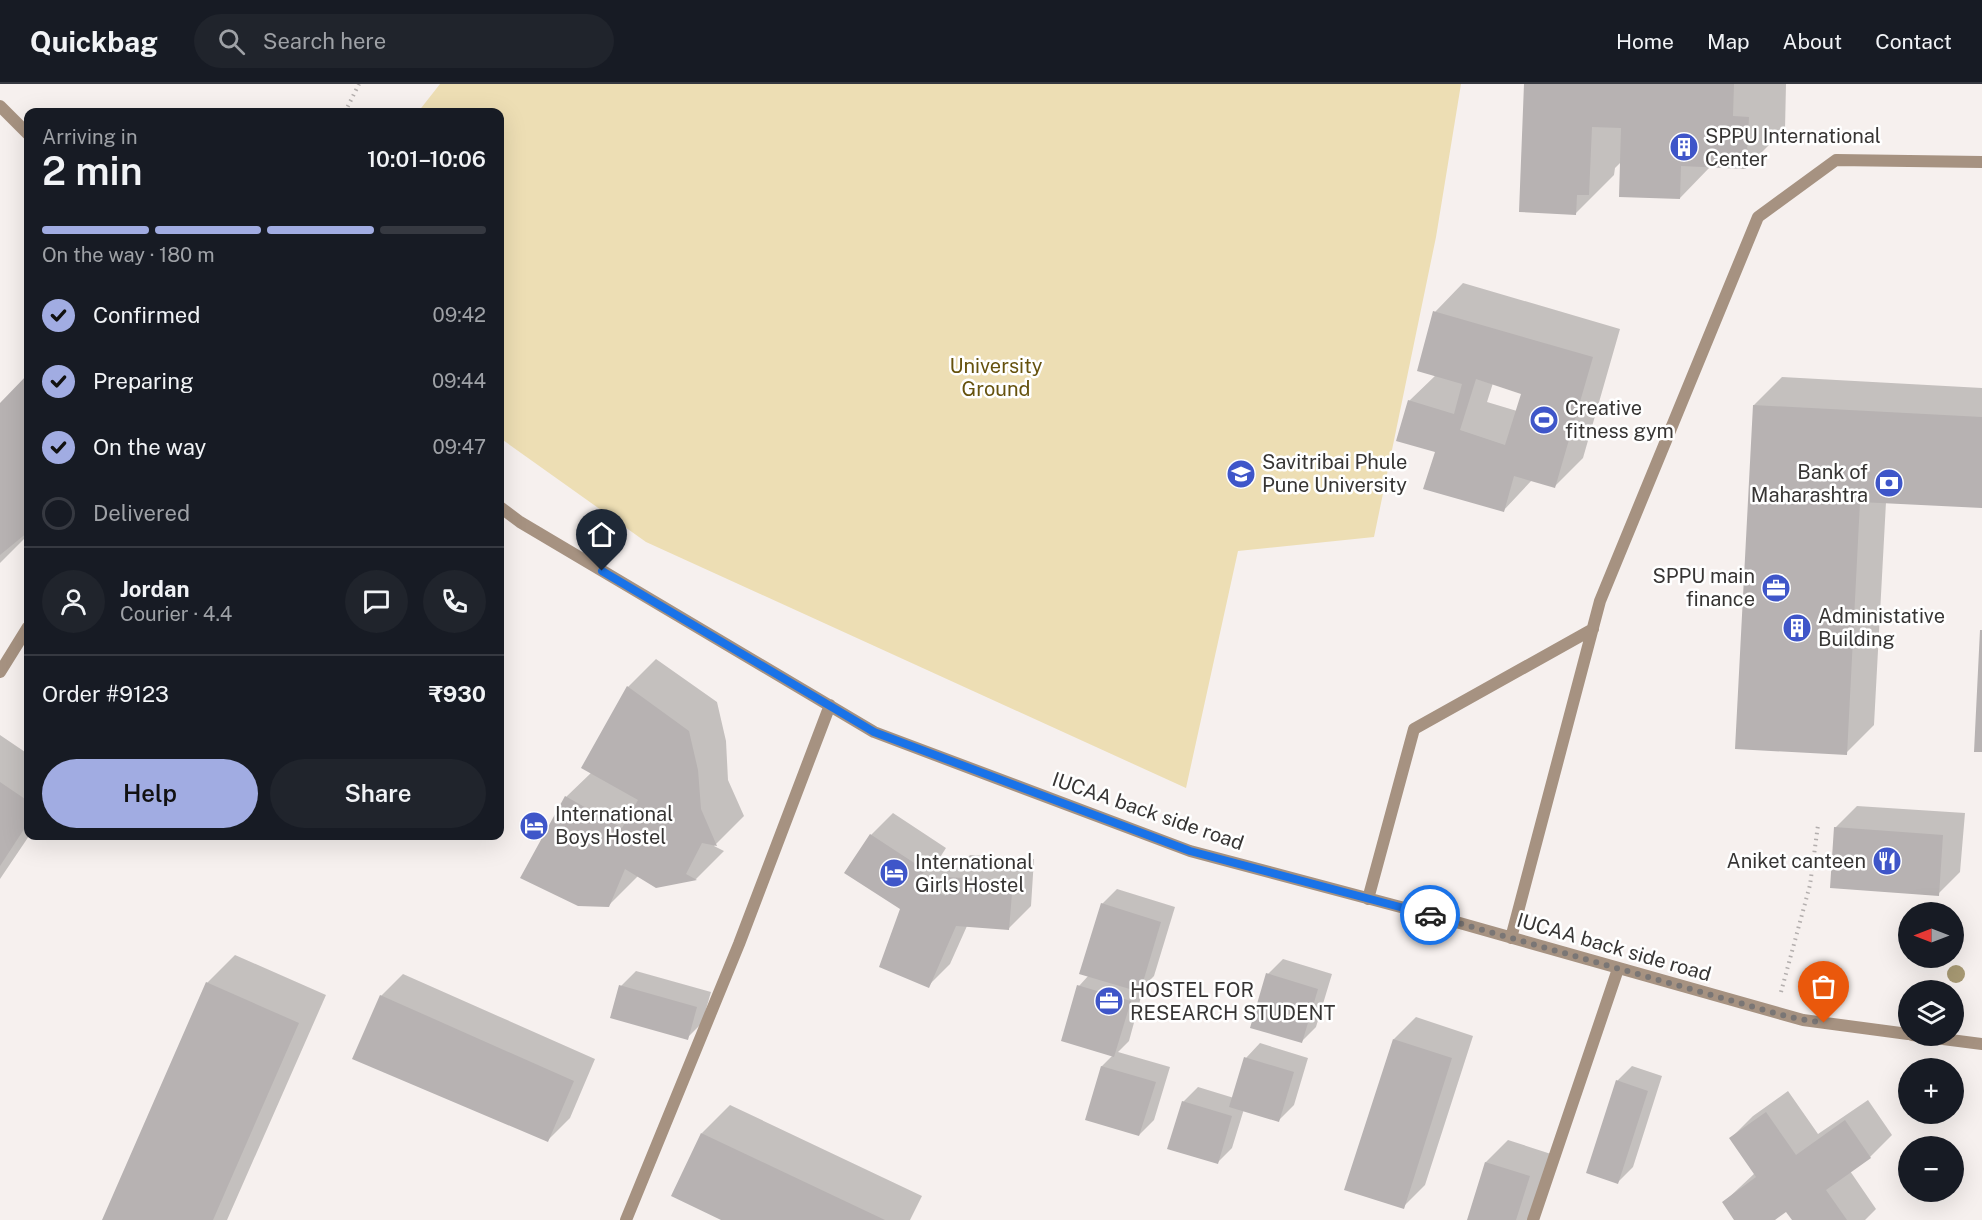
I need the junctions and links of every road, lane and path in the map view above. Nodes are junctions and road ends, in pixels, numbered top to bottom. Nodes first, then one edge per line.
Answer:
1 (359, 84) edge
2 (0, 106) edge
3 (347, 108) edge
4 (24, 130) edge
5 (1982, 162) edge
6 (504, 510) edge
7 (1593, 629) junction
8 (24, 633) edge
9 (0, 672) edge
10 (830, 705) junction
11 (1818, 825) dead end
12 (1368, 899) junction
13 (1511, 938) junction
14 (1618, 969) junction
15 (1776, 1013) junction
16 (1898, 1033) edge
17 (1964, 1042) edge
18 (1982, 1044) edge
19 (626, 1220) edge
20 (1533, 1220) edge

1 - 3 path
2 - 4 lane
5 - 7 lane
6 - 10 lane, IUCAA back side road
7 - 12 lane
7 - 13 lane
8 - 9 lane
10 - 12 lane, IUCAA back side road
10 - 19 lane
11 - 15 path
12 - 13 lane, IUCAA back side road
13 - 14 lane, IUCAA back side road
14 - 15 lane, IUCAA back side road
14 - 20 lane
15 - 16 lane, IUCAA back side road
17 - 18 lane, IUCAA back side road

